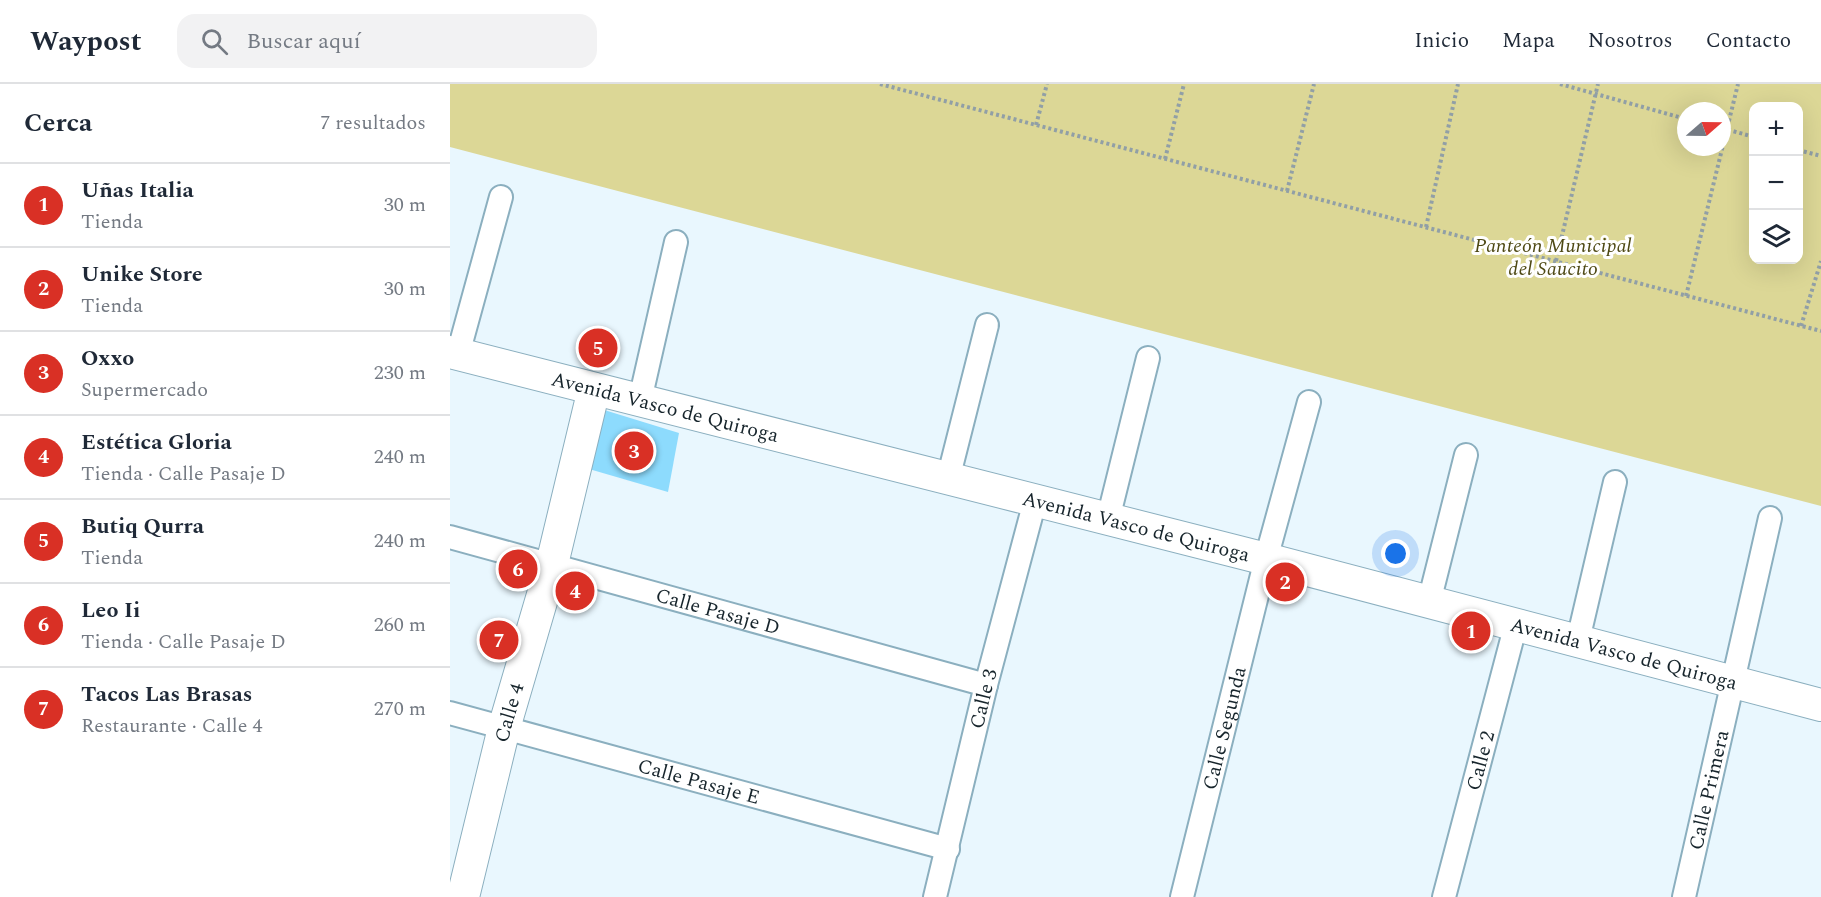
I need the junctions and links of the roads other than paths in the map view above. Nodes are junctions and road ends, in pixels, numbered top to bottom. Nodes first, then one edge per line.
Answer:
1 (501, 197) dead end
2 (676, 242) dead end
3 (987, 325) dead end
4 (454, 353) edge
5 (1148, 358) dead end
6 (594, 388) junction
7 (640, 400) junction
8 (1309, 402) dead end
9 (1466, 455) dead end
10 (948, 479) junction
11 (1615, 482) dead end
12 (1035, 501) junction
13 (1770, 518) dead end
14 (1108, 519) junction
15 (450, 537) edge
16 (1266, 559) junction
17 (552, 564) junction
18 (1429, 602) junction
19 (1516, 624) junction
20 (1578, 640) junction
21 (1734, 683) junction
22 (986, 685) junction
23 (1821, 705) edge
24 (450, 713) edge
25 (504, 728) junction
26 (948, 849) junction
27 (465, 894) edge
28 (935, 897) edge
29 (1182, 897) edge
30 (1444, 897) edge
31 (1684, 897) edge

1 - 4 street
2 - 7 street
3 - 10 street
4 - 6 main road, Avenida Vasco de Quiroga
5 - 14 street
6 - 7 main road, Avenida Vasco de Quiroga
6 - 17 main road, Calle 4
7 - 10 main road, Avenida Vasco de Quiroga
8 - 16 street, Calle Segunda
9 - 18 street
10 - 12 main road, Avenida Vasco de Quiroga
11 - 20 street
12 - 14 main road, Avenida Vasco de Quiroga
12 - 22 street, Calle 3
13 - 21 street, Calle Primera
14 - 16 main road, Avenida Vasco de Quiroga
15 - 17 street, Calle Pasaje D
16 - 18 main road, Avenida Vasco de Quiroga
16 - 29 street, Calle Segunda
17 - 22 street, Calle Pasaje D
17 - 25 main road, Calle 4
18 - 19 main road, Avenida Vasco de Quiroga
19 - 20 main road, Avenida Vasco de Quiroga
19 - 30 street, Calle 2
20 - 21 main road, Avenida Vasco de Quiroga
21 - 23 main road, Avenida Vasco de Quiroga
21 - 31 street, Calle Primera
22 - 26 street, Calle 3
24 - 25 street, Calle Pasaje E
25 - 26 street, Calle Pasaje E
25 - 27 main road, Calle 4
26 - 28 street, Calle 3

